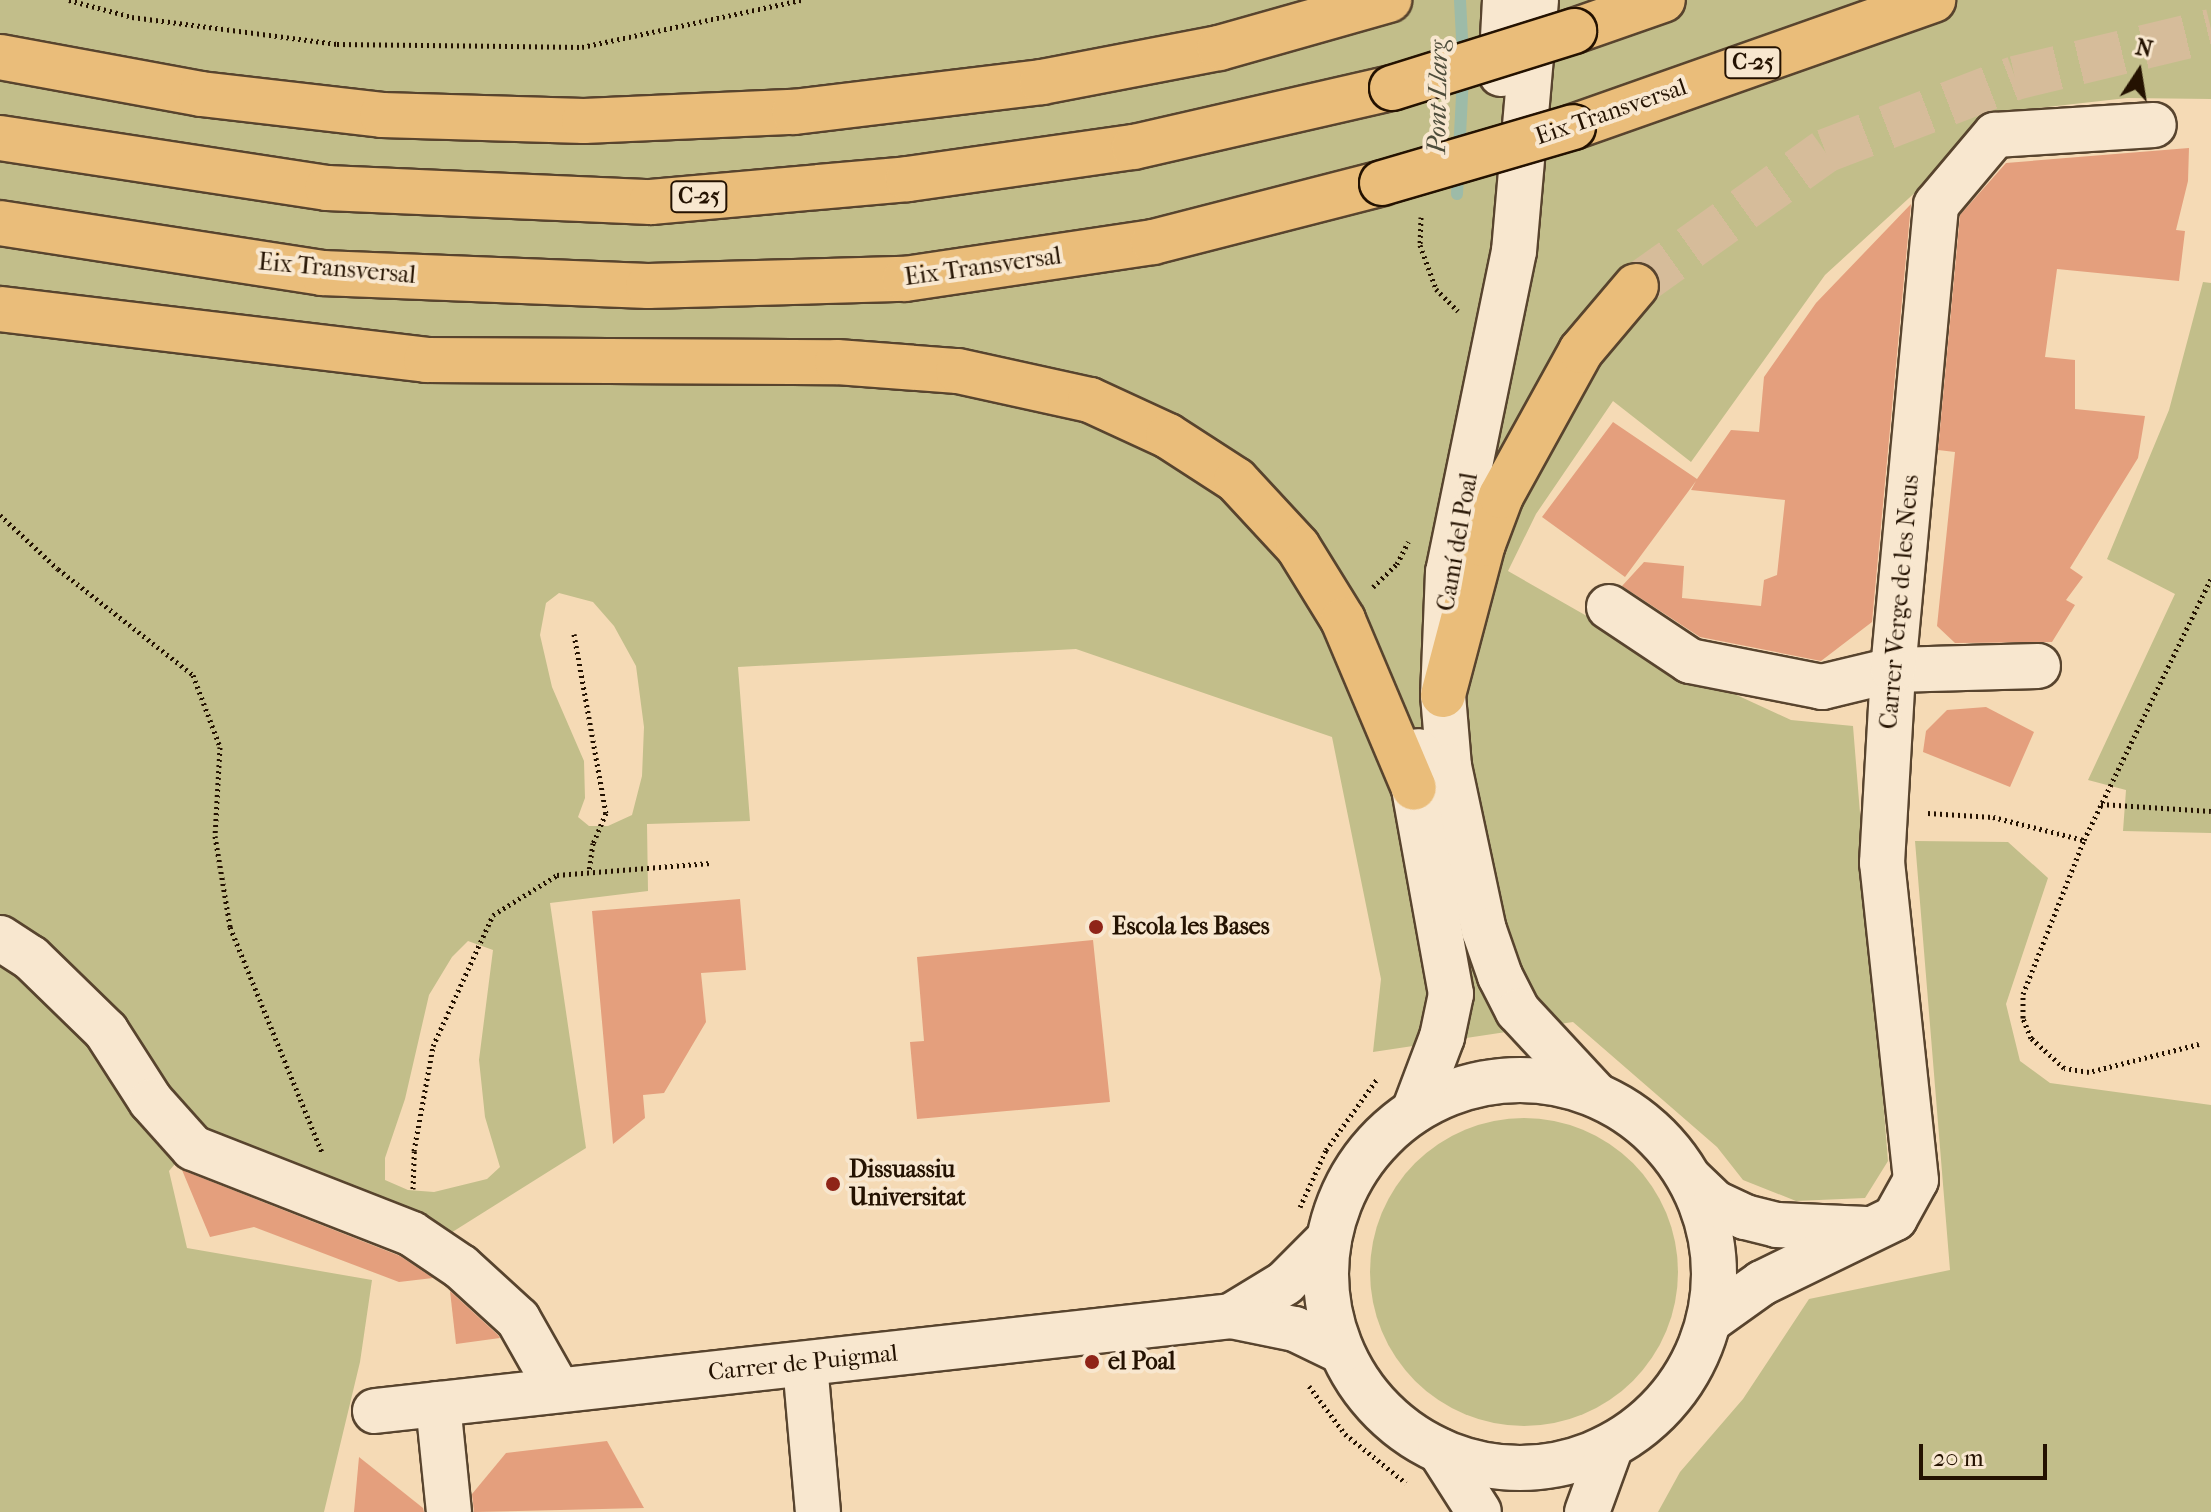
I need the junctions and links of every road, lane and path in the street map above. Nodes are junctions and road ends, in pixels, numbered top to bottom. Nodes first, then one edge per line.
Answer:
1 (69, 0) edge
2 (802, 0) edge
3 (1505, 0) edge
4 (1536, 0) edge
5 (1663, 0) edge
6 (1933, 0) edge
7 (1383, 2) edge
8 (0, 57) edge
9 (2154, 125) dead end
10 (0, 138) edge
11 (0, 223) edge
12 (1636, 286) tunnel mouth
13 (0, 309) edge
14 (1460, 312) dead end
15 (1457, 327) dead end
16 (0, 515) edge
17 (1410, 536) dead end
18 (2211, 578) edge
19 (1609, 607) dead end
20 (1337, 610) junction
21 (574, 634) dead end
22 (2038, 666) dead end
23 (1893, 670) junction
24 (1443, 695) junction
25 (1414, 788) junction
26 (2101, 804) junction
27 (1884, 810) junction
28 (2211, 811) edge
29 (2084, 840) junction
30 (711, 863) dead end
31 (589, 872) junction
32 (0, 938) edge
33 (2199, 1044) dead end
34 (1379, 1076) dead end
35 (1597, 1096) junction
36 (1414, 1111) junction
37 (1691, 1180) junction
38 (343, 1204) junction
39 (1314, 1226) junction
40 (1873, 1230) junction
41 (412, 1234) junction
42 (1231, 1316) junction
43 (1710, 1320) junction
44 (1341, 1351) junction
45 (805, 1364) junction
46 (1304, 1378) dead end
47 (557, 1388) junction
48 (438, 1404) junction
49 (375, 1411) dead end
50 (1611, 1446) junction
51 (1440, 1451) junction
52 (1419, 1491) dead end
53 (449, 1512) edge
54 (818, 1512) edge
55 (1479, 1512) edge
56 (1587, 1512) edge

1 - 2 path
3 - 25 street, Camí del Poal
4 - 24 street, Camí del Poal
5 - 10 highway, C-25, bridge
6 - 11 highway, Eix Transversal / C-25, bridge
7 - 8 highway
9 - 23 street, Carrer Verge de les Neus
12 - 24 highway
13 - 20 highway
14 - 15 path
16 - 38 path
17 - 20 path
18 - 26 path
19 - 23 street
20 - 25 highway
21 - 31 path
22 - 23 street
23 - 27 street, Carrer Verge de les Neus
24 - 35 street, Camí del Poal
25 - 36 street, Camí del Poal
26 - 28 path
26 - 29 path
27 - 29 path
27 - 40 street, Carrer Verge de les Neus
29 - 33 path
30 - 31 path
31 - 41 path
32 - 38 street
34 - 39 path
35 - 36 street
35 - 37 street
36 - 39 street
37 - 40 street
37 - 43 street
38 - 41 street
39 - 42 street, Carrer de Puigmal
39 - 44 street
40 - 43 street, Carrer Verge de les Neus
41 - 47 street
42 - 44 street, Carrer de Puigmal
42 - 45 street, Carrer de Puigmal
43 - 50 street
44 - 51 street
45 - 47 street, Carrer de Puigmal
45 - 54 street
46 - 52 path
47 - 48 street, Carrer de Puigmal
48 - 49 street, Carrer de Puigmal
48 - 53 street
50 - 51 street
50 - 56 street
51 - 55 street

